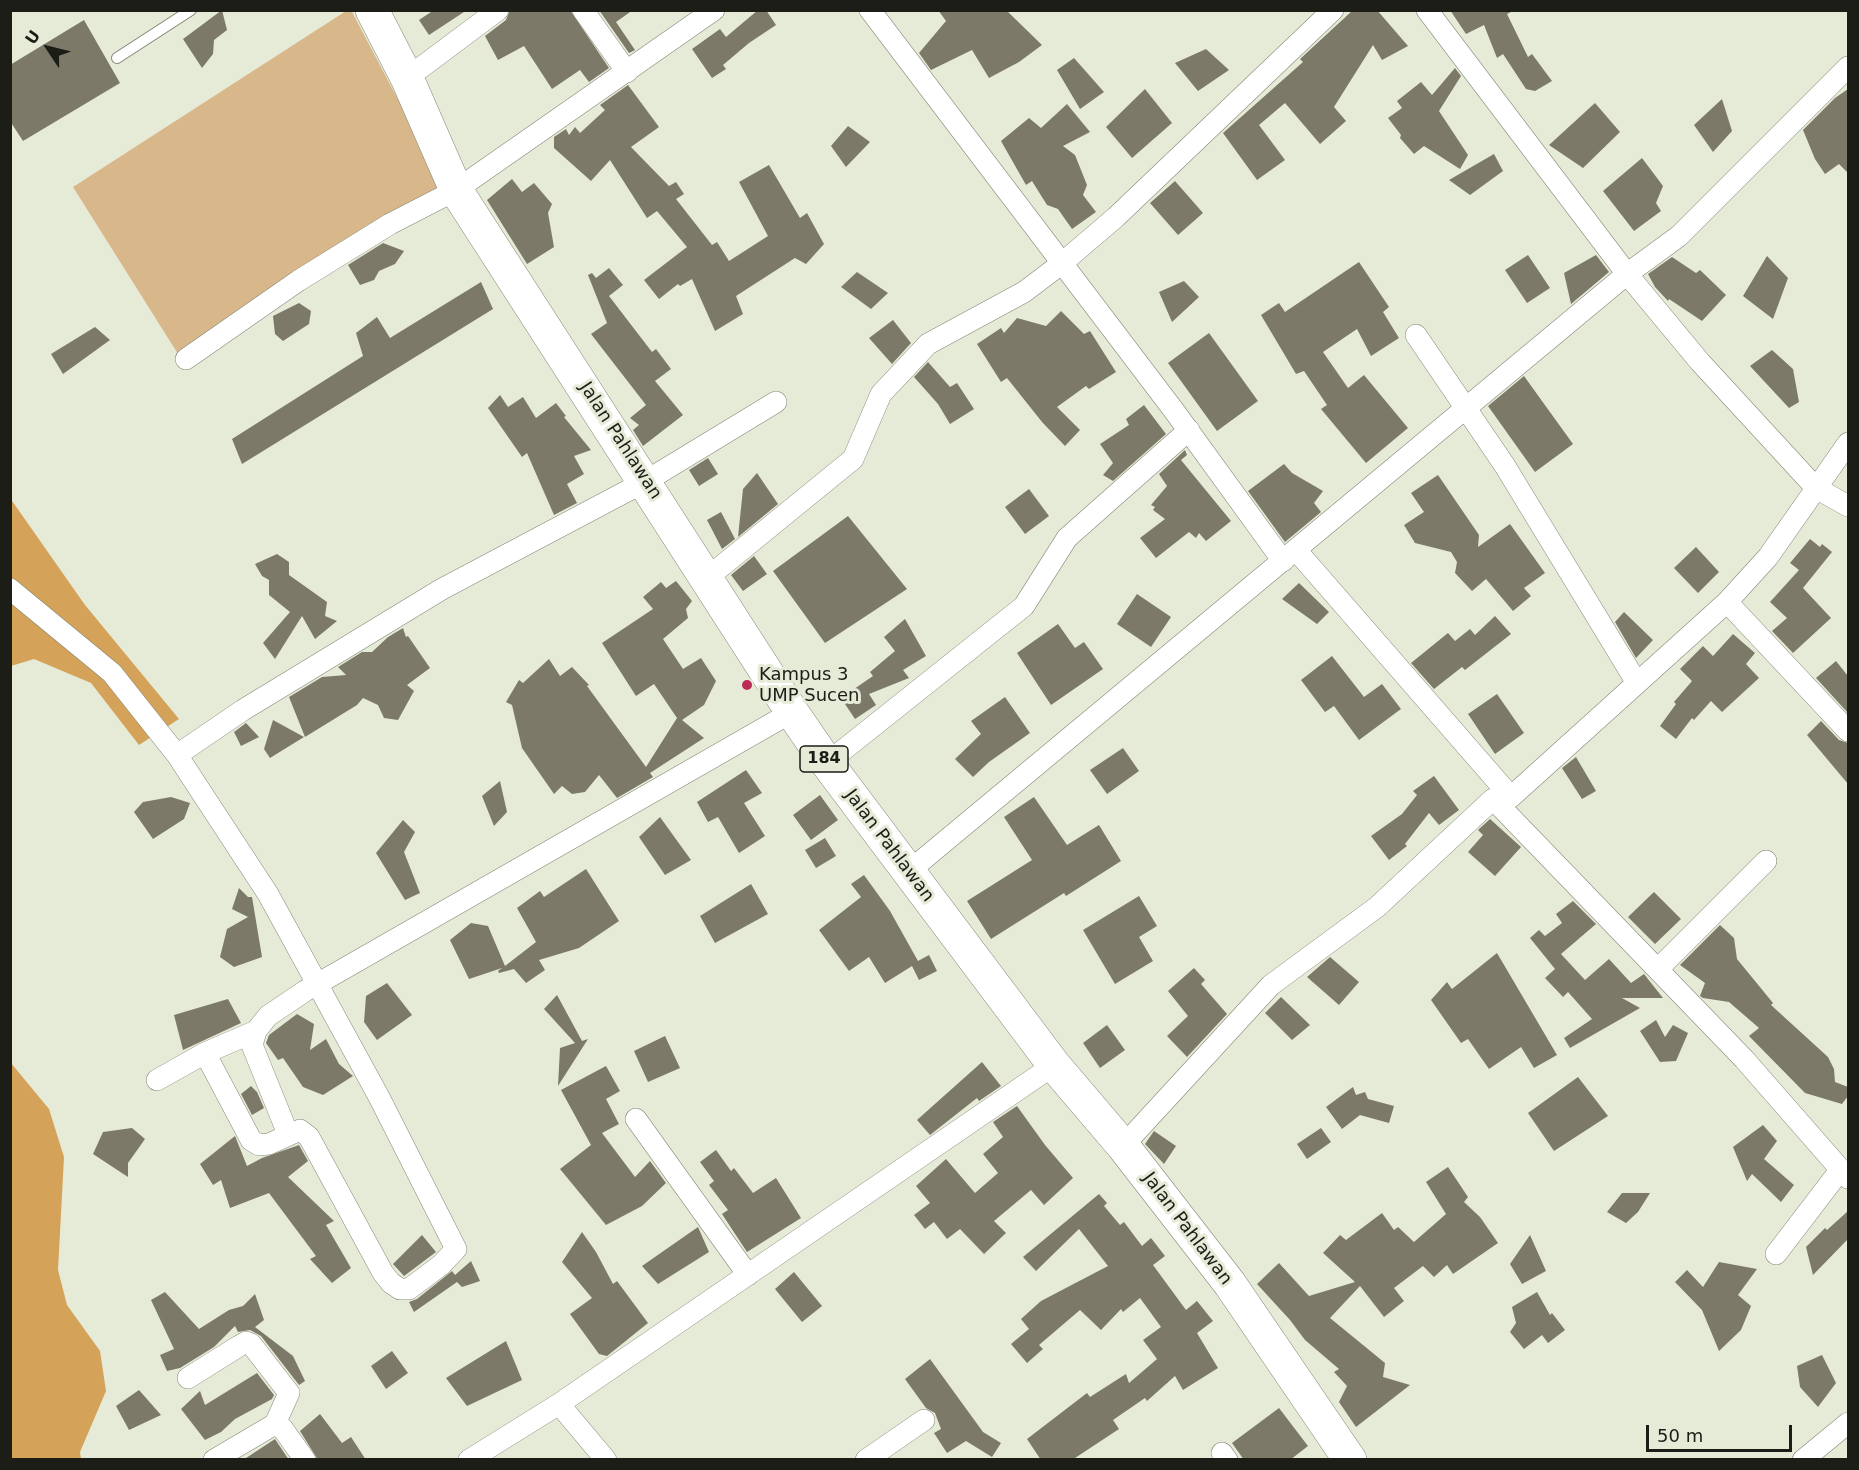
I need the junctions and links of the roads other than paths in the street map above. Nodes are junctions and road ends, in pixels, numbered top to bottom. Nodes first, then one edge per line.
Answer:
1 (191, 10) edge
2 (372, 10) edge
3 (498, 10) edge
4 (583, 10) edge
5 (714, 10) edge
6 (870, 10) edge
7 (1332, 10) edge
8 (1427, 10) edge
9 (117, 58) dead end
10 (1848, 67) edge
11 (627, 72) junction
12 (407, 78) junction
13 (456, 190) junction
14 (1061, 264) junction
15 (1627, 274) junction
16 (1416, 335) dead end
17 (186, 359) dead end
18 (776, 402) dead end
19 (1466, 408) junction
20 (1189, 430) junction
21 (1848, 443) edge
22 (646, 481) junction
23 (1816, 488) junction
24 (1848, 506) edge
25 (1289, 555) junction
26 (707, 578) junction
27 (10, 589) edge
28 (1727, 603) junction
29 (1637, 683) junction
30 (792, 712) junction
31 (1848, 731) edge
32 (177, 755) junction
33 (827, 763) junction
34 (1502, 798) junction
35 (1766, 861) dead end
36 (908, 872) junction
37 (1658, 969) junction
38 (316, 985) junction
39 (256, 1030) junction
40 (205, 1053) junction
41 (1054, 1065) junction
42 (157, 1080) dead end
43 (636, 1119) dead end
44 (288, 1134) junction
45 (1123, 1146) junction
46 (1845, 1174) edge
47 (1776, 1254) dead end
48 (748, 1275) junction
49 (188, 1378) dead end
50 (559, 1404) junction
51 (924, 1420) dead end
52 (1848, 1423) edge
53 (275, 1424) junction
54 (214, 1460) edge
55 (304, 1460) edge
56 (469, 1460) edge
57 (606, 1460) edge
58 (866, 1460) edge
59 (1350, 1460) edge
60 (1803, 1460) edge

1 - 9 lane
2 - 12 main road, Jalan Pahlawan / 184
3 - 12 street
4 - 11 street
5 - 11 street
6 - 14 street
7 - 14 street
8 - 15 street
10 - 15 street
11 - 13 street
12 - 13 main road, Jalan Pahlawan / 184
13 - 17 street
13 - 22 main road, Jalan Pahlawan / 184
14 - 20 street
14 - 26 street
15 - 19 street
15 - 23 street
16 - 19 street
18 - 22 street
19 - 25 street
19 - 29 street
20 - 25 street
20 - 33 street
21 - 23 street
22 - 26 main road, Jalan Pahlawan / 184
22 - 32 street
23 - 24 street
23 - 28 street
25 - 34 street
25 - 36 street
26 - 30 main road, Jalan Pahlawan / 184
27 - 32 street
28 - 29 street
28 - 31 street
29 - 34 street
30 - 33 main road, Jalan Pahlawan / 184
30 - 38 street
32 - 38 street
33 - 36 main road, Jalan Pahlawan / 184
34 - 37 street
34 - 45 street
35 - 37 street
36 - 41 main road, Jalan Pahlawan / 184
37 - 46 street
38 - 39 street
38 - 44 street
39 - 40 street
39 - 44 street
40 - 42 street
40 - 44 street
41 - 45 main road, Jalan Pahlawan / 184
41 - 48 street
43 - 48 street
45 - 59 main road, Jalan Pahlawan / 184
46 - 47 street
48 - 50 street
49 - 53 street
50 - 56 street
50 - 57 street
51 - 58 street
52 - 60 street
53 - 54 street
53 - 55 street

